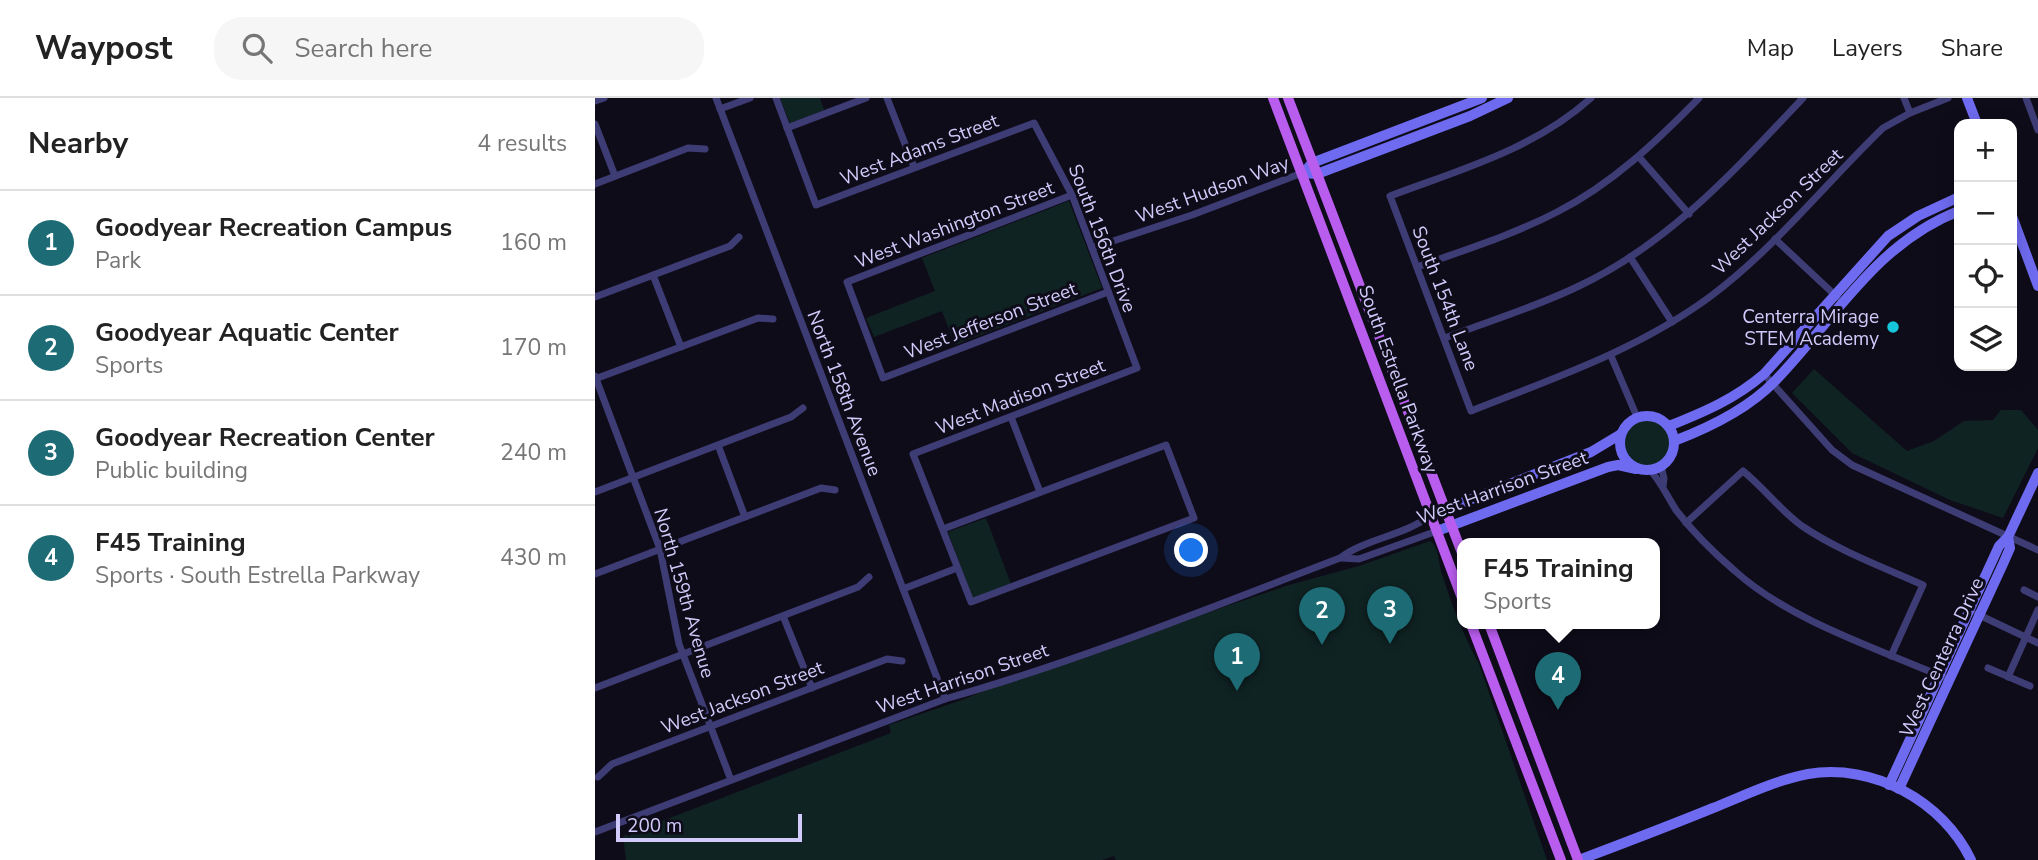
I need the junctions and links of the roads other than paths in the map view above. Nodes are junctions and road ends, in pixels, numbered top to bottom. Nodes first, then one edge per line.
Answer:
1 (604, 98) edge
2 (716, 98) edge
3 (750, 98) edge
4 (776, 98) edge
5 (866, 98) edge
6 (887, 98) edge
7 (1273, 98) edge
8 (1288, 98) edge
9 (1482, 98) edge
10 (1508, 98) edge
11 (1591, 98) edge
12 (1685, 98) edge
13 (1699, 98) edge
14 (1803, 98) edge
15 (1904, 98) edge
16 (1948, 98) edge
17 (1967, 98) edge
18 (2026, 98) edge
19 (595, 101) edge
20 (1692, 105) junction
21 (720, 110) junction
22 (1910, 113) junction
23 (1975, 119) edge
24 (1034, 123) joint
25 (595, 124) edge
26 (787, 128) junction
27 (2038, 130) edge
28 (705, 149) dead end
29 (1639, 157) junction
30 (914, 167) junction
31 (1315, 169) junction
32 (1302, 173) junction
33 (615, 176) junction
34 (595, 184) edge
35 (1072, 195) junction
36 (1954, 199) edge
37 (1954, 213) edge
38 (1689, 214) junction
39 (2017, 229) edge
40 (739, 237) dead end
41 (1775, 239) junction
42 (1092, 248) junction
43 (1630, 257) junction
44 (1417, 267) junction
45 (653, 275) junction
46 (2038, 286) edge
47 (1108, 292) junction
48 (595, 297) edge
49 (1838, 299) junction
50 (773, 319) dead end
51 (1672, 322) junction
52 (1445, 338) junction
53 (681, 347) junction
54 (1611, 356) junction
55 (1137, 368) joint
56 (1764, 374) junction
57 (595, 378) edge
58 (883, 378) joint
59 (1772, 384) junction
60 (803, 408) dead end
61 (1471, 411) joint
62 (1011, 417) junction
63 (1637, 417) junction
64 (1669, 426) junction
65 (1621, 434) junction
66 (1674, 441) junction
67 (718, 445) junction
68 (1636, 468) junction
69 (1655, 468) junction
70 (1541, 473) junction
71 (2038, 473) edge
72 (633, 477) junction
73 (835, 490) dead end
74 (1547, 490) junction
75 (595, 492) edge
76 (1040, 492) junction
77 (1445, 509) junction
78 (1431, 515) junction
79 (745, 517) junction
80 (1686, 523) junction
81 (1451, 525) junction
82 (943, 529) junction
83 (1437, 531) junction
84 (2008, 537) junction
85 (1457, 540) edge
86 (660, 549) junction
87 (2038, 550) edge
88 (1340, 558) junction
89 (957, 568) junction
90 (595, 575) edge
91 (869, 577) dead end
92 (1457, 585) edge
93 (903, 589) junction
94 (2024, 590) dead end
95 (2038, 597) edge
96 (2038, 610) edge
97 (1975, 613) junction
98 (783, 616) junction
99 (1473, 629) edge
100 (1491, 629) edge
101 (2025, 637) junction
102 (2038, 643) edge
103 (683, 654) junction
104 (1892, 656) junction
105 (902, 661) dead end
106 (1484, 661) junction
107 (1988, 668) dead end
108 (2008, 677) junction
109 (1945, 678) junction
110 (2030, 686) dead end
111 (595, 688) edge
112 (812, 688) junction
113 (1516, 697) junction
114 (945, 699) junction
115 (711, 726) junction
116 (598, 776) dead end
117 (731, 780) junction
118 (1894, 787) junction
119 (595, 831) edge
120 (1560, 860) edge
121 (1579, 860) edge
122 (1971, 860) edge

1 - 19 street
2 - 21 street, North 158th Avenue
3 - 21 street
4 - 26 street
5 - 26 street
6 - 30 street
7 - 32 main road, South Estrella Parkway
8 - 31 main road, South Estrella Parkway
9 - 31 street
10 - 31 street
11 - 44 street, South 154th Lane
12 - 20 street
13 - 20 street
14 - 38 street
15 - 22 street
16 - 22 street, West Jackson Street
17 - 23 street
18 - 27 street
20 - 29 street
21 - 93 street, North 158th Avenue
22 - 41 street, West Jackson Street
24 - 30 street, West Adams Street
24 - 35 street, South 156th Drive
25 - 33 street
26 - 30 street, West Adams Street
28 - 33 street
29 - 38 street
29 - 44 street
31 - 32 street
31 - 77 main road, South Estrella Parkway
32 - 42 street, West Hudson Way
32 - 78 main road, South Estrella Parkway
33 - 34 street
35 - 42 street, South 156th Drive
35 - 58 street, West Washington Street
36 - 49 street
37 - 49 street
38 - 43 street
39 - 46 street
40 - 45 street
41 - 49 street
41 - 51 street, West Jackson Street
42 - 47 street, South 156th Drive
43 - 51 street
43 - 52 street
44 - 52 street, South 154th Lane
45 - 48 street
45 - 53 street
47 - 55 street, South 156th Drive
47 - 58 street, West Jefferson Street
49 - 56 street
49 - 59 street
50 - 53 street
51 - 54 street, West Jackson Street
52 - 61 street, South 154th Lane
53 - 57 street
54 - 61 street, West Jackson Street
54 - 63 street
55 - 62 street, West Madison Street
56 - 59 street
56 - 64 street
57 - 72 street, North 159th Avenue
59 - 66 street
59 - 84 street
60 - 67 street
62 - 76 street
62 - 82 street, West Madison Street
63 - 64 street
63 - 65 street
64 - 66 street
65 - 68 street
65 - 70 street, West Harrison Street
66 - 69 street
67 - 72 street
67 - 79 street
68 - 69 street
68 - 74 street, West Harrison Street
69 - 80 street
70 - 74 street
70 - 77 street, West Harrison Street
71 - 84 street, West Centerra Drive
72 - 75 street
72 - 86 street, North 159th Avenue
73 - 79 street
74 - 81 street, West Harrison Street
76 - 82 street
76 - 89 street
77 - 78 street, West Harrison Street
77 - 81 main road, South Estrella Parkway
78 - 83 main road, South Estrella Parkway
78 - 88 street, West Harrison Street
79 - 86 street
80 - 104 street
80 - 104 street
81 - 83 street, West Harrison Street
81 - 85 main road, South Estrella Parkway
82 - 89 street
83 - 88 street, West Harrison Street
83 - 92 main road, South Estrella Parkway
84 - 87 street
84 - 97 street, West Centerra Drive
86 - 90 street
86 - 103 street, North 159th Avenue
88 - 114 street, West Harrison Street
89 - 93 street
91 - 98 street
93 - 114 street, North 158th Avenue
94 - 95 street
96 - 101 street
97 - 101 street
97 - 109 street, West Centerra Drive
98 - 103 street
98 - 112 street
99 - 106 main road
100 - 113 main road
101 - 102 street
101 - 108 street
103 - 111 street
103 - 115 street, North 159th Avenue
104 - 109 street
105 - 112 street, West Jackson Street
106 - 113 main road
106 - 120 main road
107 - 108 street
108 - 110 street
109 - 118 street, West Centerra Drive
112 - 115 street, West Jackson Street
113 - 121 main road
114 - 117 street, West Harrison Street
115 - 116 street, West Jackson Street
115 - 117 street, North 159th Avenue
117 - 119 street, West Harrison Street
118 - 121 street
118 - 122 street

